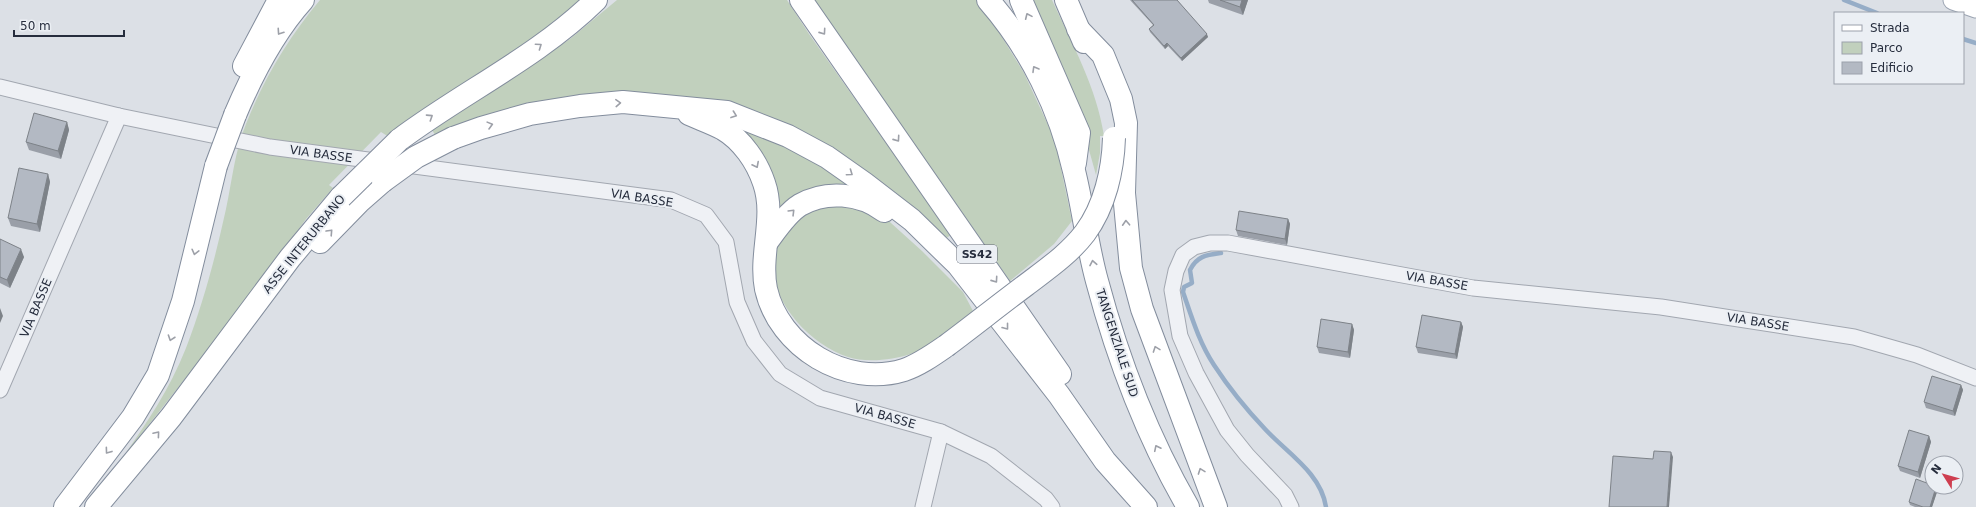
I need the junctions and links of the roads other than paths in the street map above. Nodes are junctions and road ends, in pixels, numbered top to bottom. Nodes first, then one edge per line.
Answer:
1 (279, 0) edge
2 (303, 0) edge
3 (596, 0) edge
4 (801, 0) edge
5 (988, 0) edge
6 (1020, 0) edge
7 (1066, 0) edge
8 (1953, 0) edge
9 (1976, 8) edge
10 (1078, 29) junction
11 (0, 87) edge
12 (668, 105) junction
13 (230, 114) junction
14 (119, 116) junction
15 (1074, 170) junction
16 (767, 242) junction
17 (982, 297) junction
18 (218, 354) junction
19 (1976, 378) edge
20 (0, 390) edge
21 (940, 432) junction
22 (65, 507) edge
23 (96, 507) edge
24 (923, 507) edge
25 (1052, 507) edge
26 (1146, 507) edge
27 (1152, 507) edge
28 (1188, 507) edge
29 (1216, 507) edge
30 (1291, 507) edge

1 - 13 highway
2 -> 13 highway
18 -> 3 highway, ASSE INTERURBANO, bridge
4 -> 27 highway, SS42
15 -> 5 highway
15 -> 6 highway
7 - 10 highway
8 - 9 main road
10 - 16 highway, bridge
29 -> 10 highway
11 - 14 street, VIA BASSE
12 -> 16 highway
12 -> 17 highway
18 -> 12 highway, bridge
13 -> 22 highway
14 - 20 street, VIA BASSE
14 - 21 street, VIA BASSE
28 -> 15 highway, TANGENZIALE SUD
16 -> 17 highway
17 -> 26 highway
23 -> 18 highway, ASSE INTERURBANO
19 - 30 street, VIA BASSE
21 - 24 street
21 - 25 street, VIA BASSE

